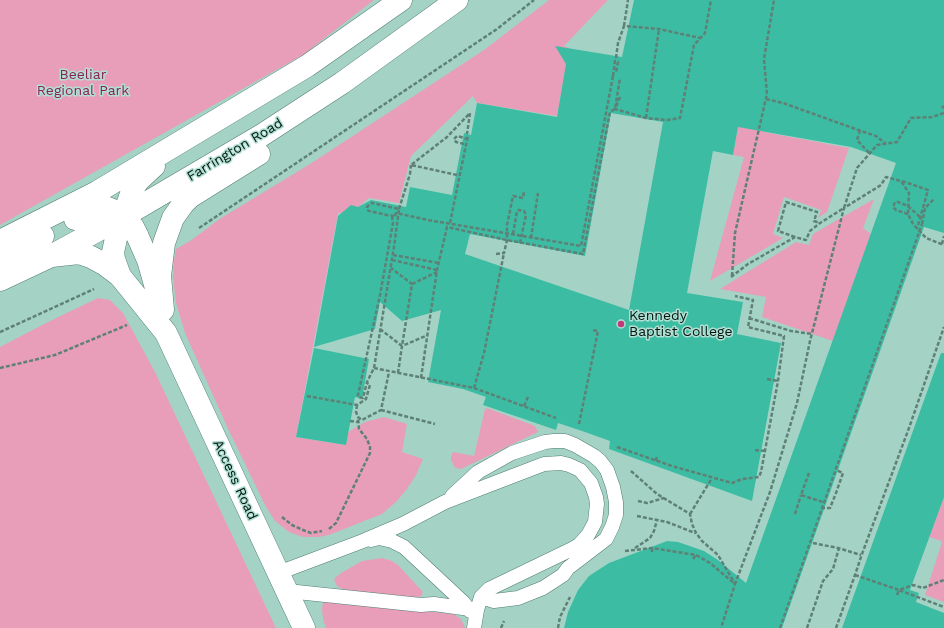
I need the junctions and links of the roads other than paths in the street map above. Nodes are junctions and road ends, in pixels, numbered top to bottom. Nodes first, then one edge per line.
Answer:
1 (401, 0) edge
2 (457, 0) edge
3 (461, 0) edge
4 (247, 101) junction
5 (124, 216) junction
6 (0, 241) edge
7 (50, 256) junction
8 (0, 259) edge
9 (120, 276) junction
10 (0, 280) edge
11 (162, 310) junction
12 (166, 333) junction
13 (446, 502) junction
14 (362, 541) junction
15 (283, 582) junction
16 (475, 613) edge
17 (304, 628) edge

1 - 4 main road
2 - 5 main road, Farrington Road
3 - 11 main road
4 - 5 main road
4 - 6 main road
5 - 7 main road, Farrington Road
5 - 8 main road
5 - 9 main road
5 - 11 main road, Access Road
7 - 9 main road, Access Road
7 - 10 main road, Farrington Road
9 - 12 main road, Access Road
11 - 12 main road, Access Road
12 - 15 main road, Access Road
13 - 14 lane
13 - 16 lane
13 - 16 lane
14 - 15 lane
14 - 16 lane
15 - 16 lane
15 - 17 main road, Access Road

